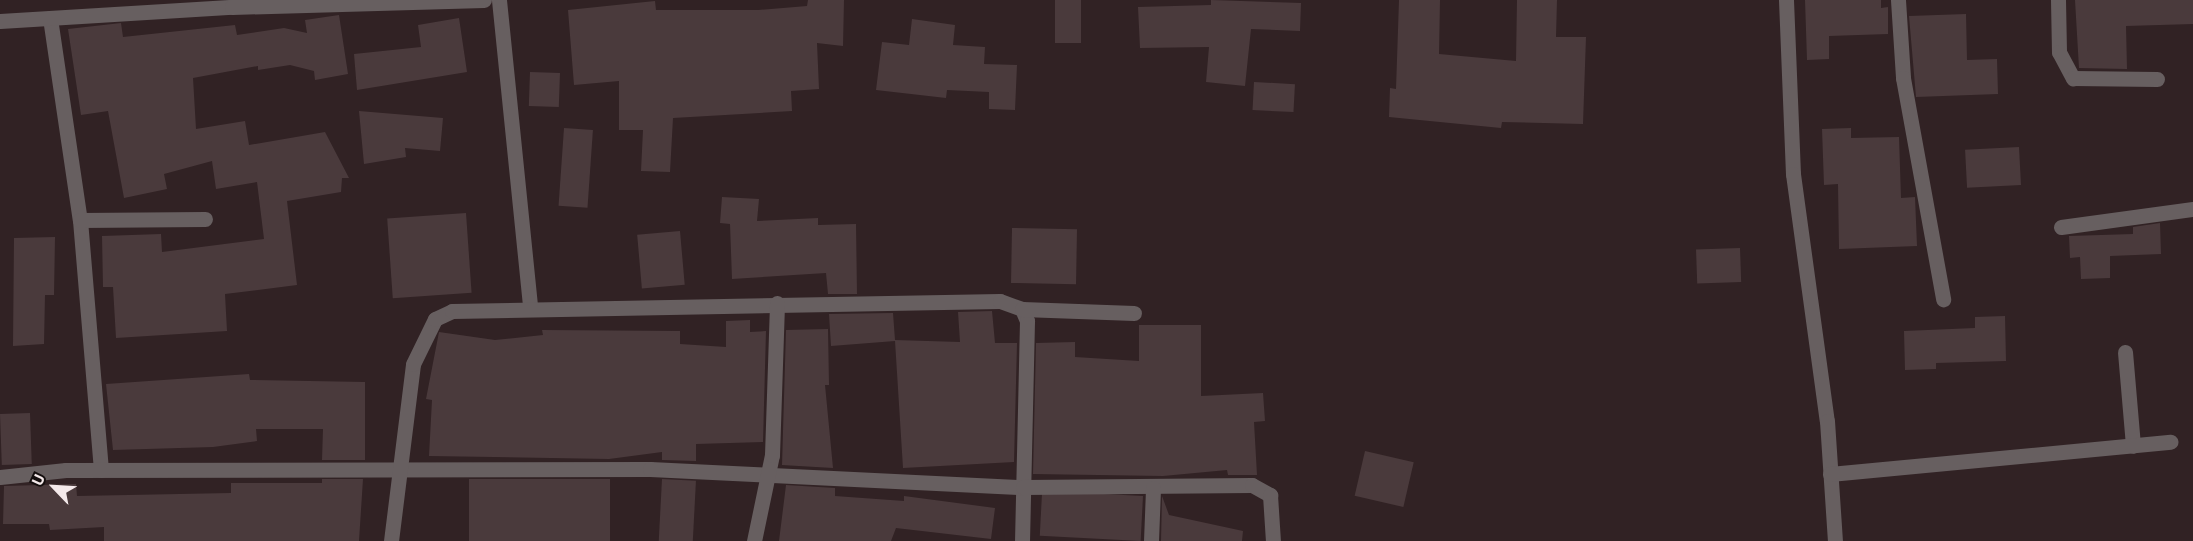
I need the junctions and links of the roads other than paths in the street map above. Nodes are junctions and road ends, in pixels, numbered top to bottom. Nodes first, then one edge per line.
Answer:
1 (415, 0) edge
2 (484, 0) edge
3 (499, 0) edge
4 (1786, 0) edge
5 (1898, 0) edge
6 (2058, 0) edge
7 (467, 1) edge
8 (216, 4) edge
9 (50, 18) junction
10 (0, 21) edge
11 (2157, 79) dead end
12 (2193, 209) edge
13 (205, 219) dead end
14 (80, 220) junction
15 (2061, 227) dead end
16 (1943, 299) dead end
17 (777, 303) junction
18 (530, 306) junction
19 (1022, 309) junction
20 (1134, 313) dead end
21 (2124, 352) dead end
22 (2170, 442) dead end
23 (2133, 446) junction
24 (400, 469) junction
25 (101, 470) junction
26 (1830, 474) junction
27 (0, 477) edge
28 (770, 477) junction
29 (1023, 487) junction
30 (1153, 488) junction
31 (391, 541) edge
32 (754, 541) edge
33 (1022, 541) edge
34 (1151, 541) edge
35 (1273, 541) edge
36 (1835, 541) edge

1 - 7 street
1 - 8 street
2 - 7 street
3 - 18 street
4 - 26 street
5 - 16 street
6 - 11 street
8 - 9 street
9 - 10 street
9 - 14 street
12 - 15 street
13 - 14 street
14 - 25 street
17 - 18 street
17 - 19 street
17 - 28 street
18 - 24 street
19 - 20 street
19 - 29 street
21 - 23 street
22 - 23 street
23 - 26 street
24 - 25 street
24 - 28 street
24 - 31 street
25 - 27 street
26 - 36 street
28 - 29 street
28 - 32 street
29 - 30 street
29 - 33 street
30 - 34 street
30 - 35 street

